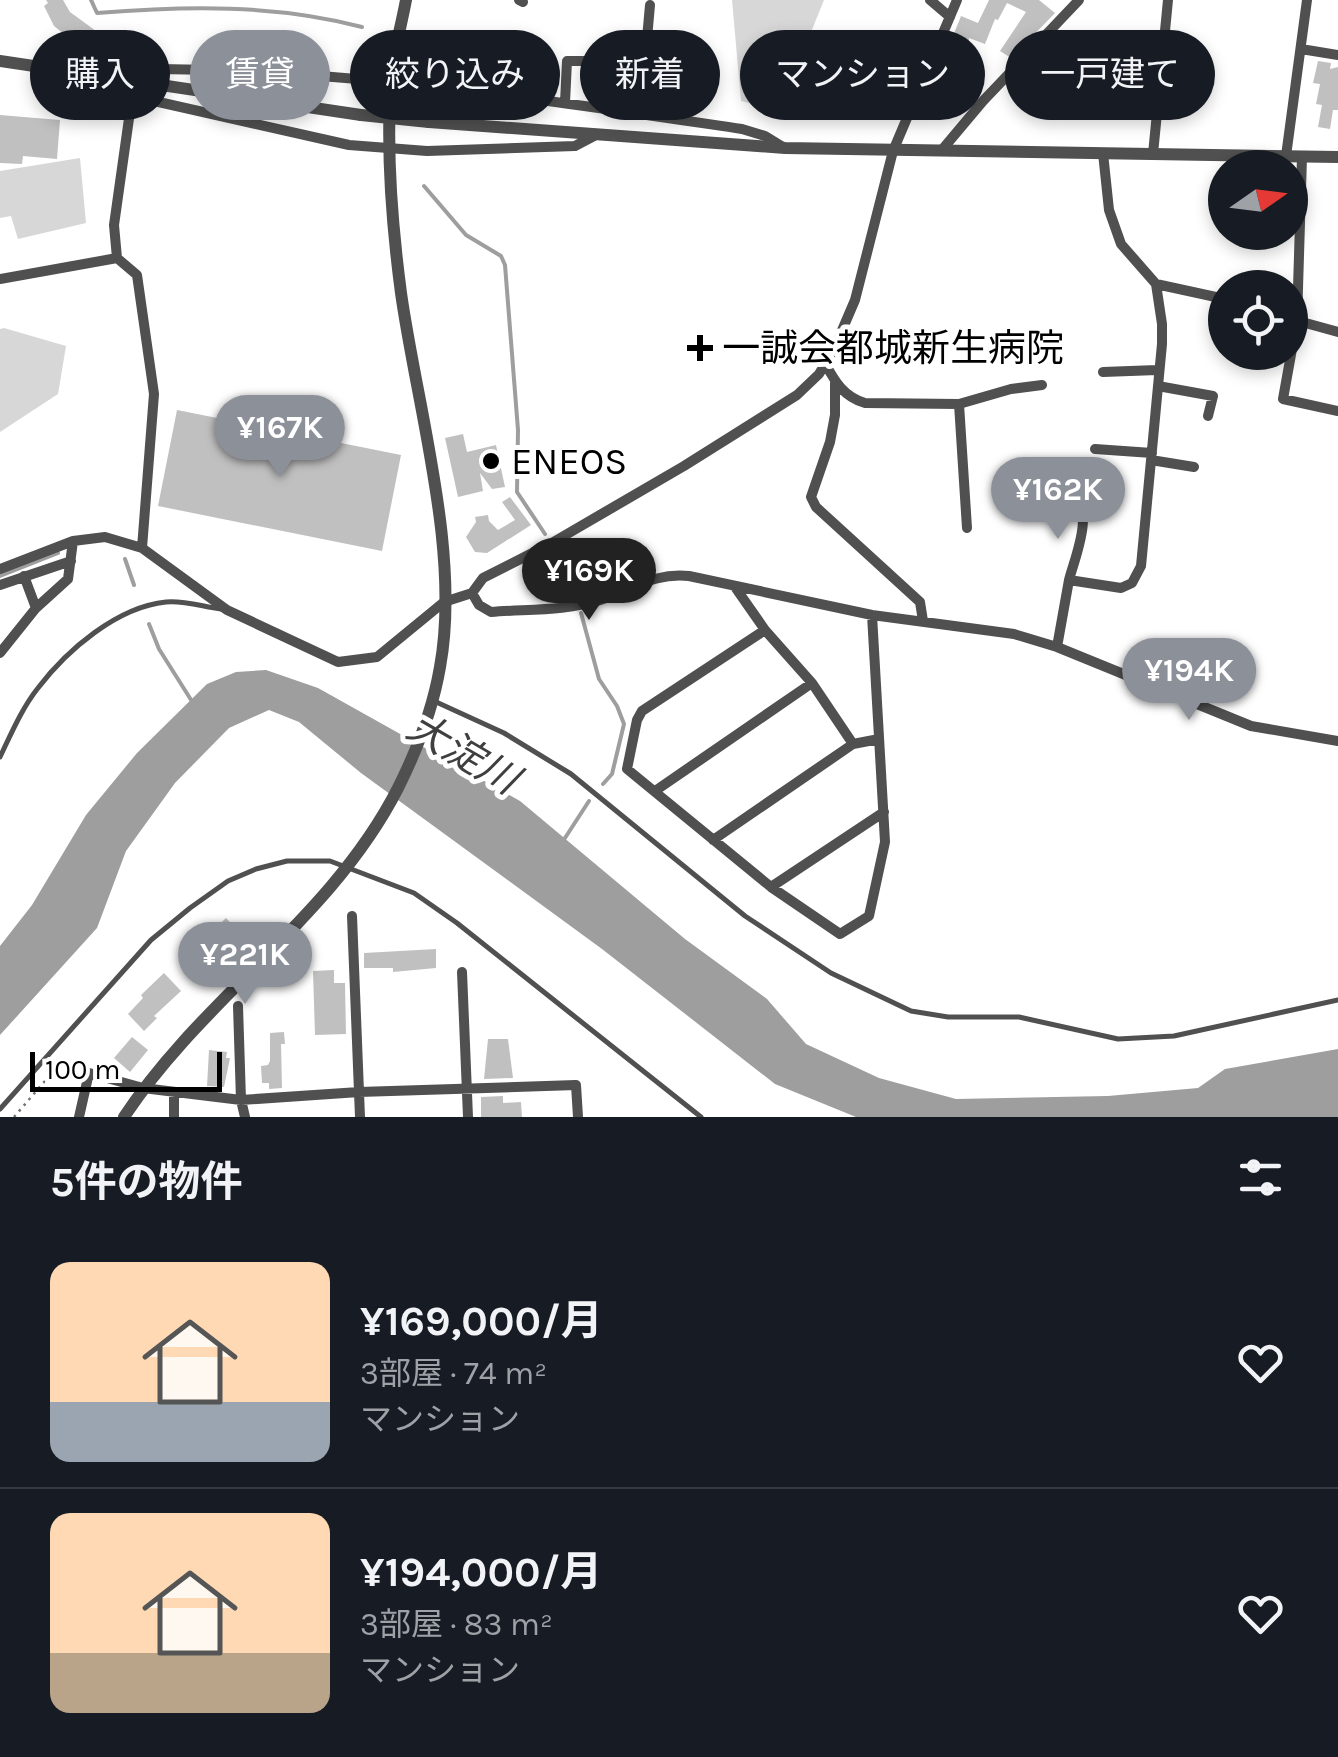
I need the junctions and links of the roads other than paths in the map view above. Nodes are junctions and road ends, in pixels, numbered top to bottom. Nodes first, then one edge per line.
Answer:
1 (406, 0) edge
2 (930, 0) edge
3 (958, 0) edge
4 (1079, 0) edge
5 (1168, 0) edge
6 (1307, 0) edge
7 (650, 5) dead end
8 (950, 16) junction
9 (401, 30) edge
10 (1300, 49) junction
11 (1338, 55) edge
12 (0, 60) edge
13 (30, 65) edge
14 (170, 69) edge
15 (350, 80) edge
16 (170, 93) edge
17 (170, 99) edge
18 (560, 102) edge
19 (565, 103) junction
20 (129, 120) edge
21 (391, 120) edge
22 (594, 136) junction
23 (391, 148) junction
24 (785, 148) junction
25 (1287, 150) edge
26 (941, 151) junction
27 (894, 152) junction
28 (1103, 153) junction
29 (1153, 154) junction
30 (1208, 155) edge
31 (1308, 156) edge
32 (1338, 157) edge
33 (117, 258) junction
34 (0, 279) edge
35 (1156, 284) junction
36 (1208, 295) edge
37 (1308, 324) edge
38 (1338, 332) edge
39 (825, 363) junction
40 (1157, 370) junction
41 (1287, 370) edge
42 (1103, 372) dead end
43 (835, 382) junction
44 (1042, 385) dead end
45 (1158, 386) junction
46 (959, 404) junction
47 (1338, 411) edge
48 (1208, 416) dead end
49 (1096, 449) dead end
50 (1152, 457) junction
51 (1194, 467) dead end
52 (1064, 493) dead end
53 (967, 528) dead end
54 (73, 541) junction
55 (142, 548) junction
56 (71, 561) junction
57 (0, 569) edge
58 (24, 576) junction
59 (1069, 580) junction
60 (0, 585) edge
61 (735, 587) junction
62 (472, 593) junction
63 (444, 602) junction
64 (36, 608) junction
65 (227, 610) junction
66 (872, 615) junction
67 (923, 622) junction
68 (764, 630) junction
69 (1056, 647) junction
70 (0, 654) edge
71 (812, 683) junction
72 (431, 704) junction
73 (879, 739) junction
74 (1338, 741) edge
75 (853, 744) junction
76 (0, 757) edge
77 (655, 791) junction
78 (884, 812) junction
79 (713, 840) junction
80 (349, 865) junction
81 (771, 887) junction
82 (352, 916) dead end
83 (462, 972) dead end
84 (1338, 1000) edge
85 (238, 1006) dead end
86 (143, 1088) junction
87 (466, 1088) junction
88 (174, 1092) junction
89 (359, 1092) junction
90 (241, 1100) junction
91 (0, 1110) edge
92 (79, 1117) edge
93 (124, 1117) edge
94 (174, 1117) edge
95 (245, 1117) edge
96 (360, 1117) edge
97 (468, 1117) edge
98 (578, 1117) edge
99 (701, 1117) edge

1 - 9 street
2 - 8 street
3 - 8 street
4 - 26 street
5 - 29 street
6 - 10 street
7 - 19 street
8 - 27 street
10 - 11 street
10 - 25 street
12 - 13 street
14 - 15 street
16 - 22 street, bridge
17 - 23 street
18 - 19 street
19 - 24 street
20 - 33 street
21 - 23 street
22 - 23 street
22 - 24 street
23 - 63 street
24 - 27 street
26 - 27 street
26 - 28 street
27 - 39 street
28 - 29 street
28 - 35 street
29 - 30 street
31 - 32 street
33 - 34 street
33 - 55 street
35 - 36 street
35 - 40 street
37 - 38 street
39 - 43 street
39 - 62 street
40 - 42 street
40 - 45 street
41 - 47 street
43 - 46 street
43 - 67 street
44 - 46 street
45 - 48 street
45 - 50 street
46 - 53 street
49 - 50 street
50 - 51 street
50 - 59 street
52 - 59 street
54 - 55 street
54 - 56 street
54 - 57 street
55 - 65 street
56 - 58 street
56 - 64 street
58 - 60 street
58 - 64 street
59 - 69 street
61 - 62 street
61 - 66 street
61 - 68 street
62 - 63 street
63 - 65 street
63 - 72 street
64 - 70 street
65 - 76 lane
66 - 67 street
66 - 73 street
67 - 69 street
68 - 71 street
68 - 77 street
69 - 74 street
71 - 75 street
71 - 77 street
72 - 80 street
72 - 84 lane
73 - 75 street
73 - 78 street
75 - 79 street
77 - 79 street
78 - 81 street
78 - 81 street
79 - 81 street
80 - 86 street
80 - 91 lane
80 - 99 lane
82 - 89 street
83 - 87 street
85 - 90 street
86 - 88 street
86 - 92 street
86 - 93 street
87 - 89 street
87 - 97 street
87 - 98 street
88 - 90 street
88 - 94 street
89 - 90 street
89 - 96 street
90 - 95 street

